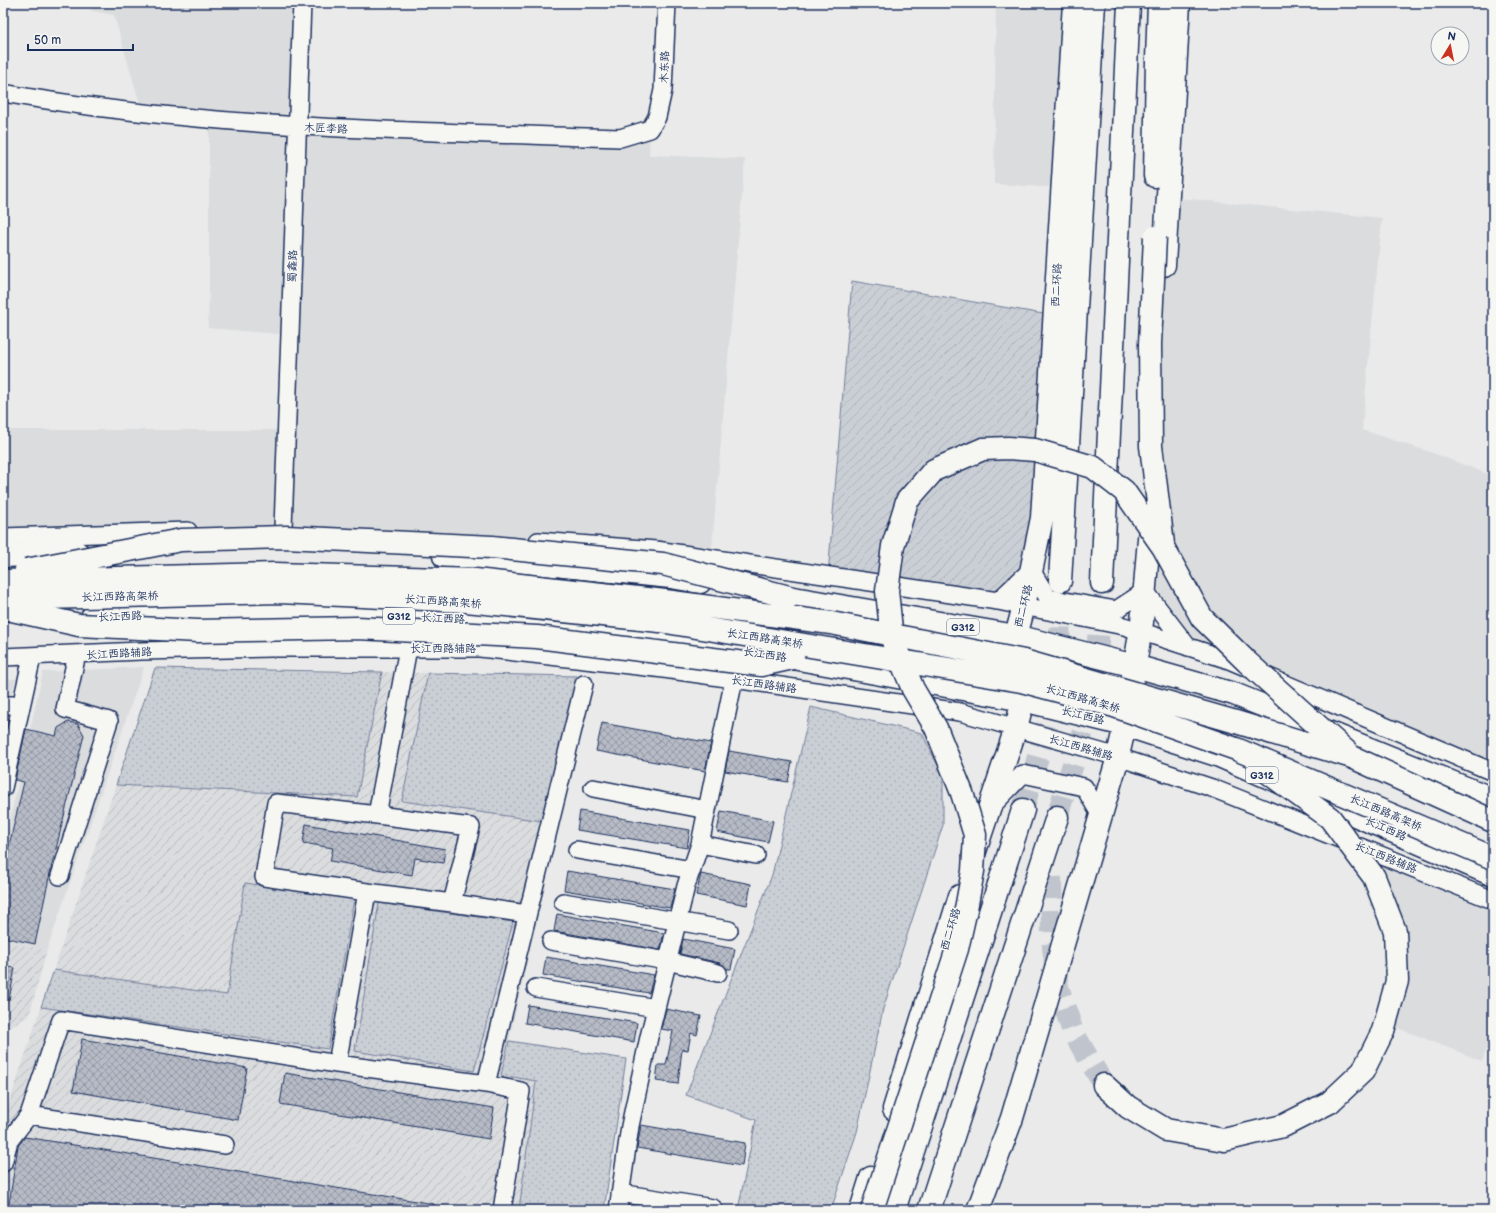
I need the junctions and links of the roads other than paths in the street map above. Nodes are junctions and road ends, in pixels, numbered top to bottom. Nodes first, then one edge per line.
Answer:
1 (302, 3) edge
2 (666, 3) edge
3 (1074, 3) edge
4 (1094, 3) edge
5 (1129, 3) edge
6 (1159, 3) edge
7 (1179, 3) edge
8 (3, 94) edge
9 (297, 126) junction
10 (650, 128) joint
11 (283, 528) junction
12 (3, 536) edge
13 (1163, 547) junction
14 (3, 556) edge
15 (1031, 570) junction
16 (3, 575) edge
17 (3, 581) edge
18 (1060, 581) tunnel mouth
19 (1102, 583) tunnel mouth
20 (1145, 591) junction
21 (789, 597) junction
22 (3, 599) edge
23 (998, 600) junction
24 (1024, 606) junction
25 (3, 608) edge
26 (3, 620) edge
27 (1141, 631) junction
28 (1016, 636) junction
29 (1188, 647) junction
30 (408, 648) junction
31 (77, 654) junction
32 (3, 657) edge
33 (32, 657) junction
34 (794, 658) junction
35 (1135, 666) junction
36 (734, 679) junction
37 (584, 684) dead end
38 (1023, 700) junction
39 (3, 705) edge
40 (21, 705) junction
41 (1125, 725) junction
42 (1016, 728) junction
43 (1236, 749) junction
44 (1118, 757) junction
45 (1352, 757) junction
46 (1493, 772) edge
47 (3, 788) edge
48 (593, 788) dead end
49 (1493, 799) edge
50 (989, 808) junction
51 (707, 810) junction
52 (1023, 810) tunnel mouth
53 (377, 815) junction
54 (1102, 816) junction
55 (1493, 821) edge
56 (700, 844) junction
57 (577, 850) dead end
58 (756, 855) dead end
59 (1493, 858) edge
60 (692, 870) junction
61 (1493, 875) edge
62 (60, 876) dead end
63 (1051, 877) tunnel mouth
64 (367, 892) junction
65 (1493, 900) edge
66 (563, 902) dead end
67 (452, 903) junction
68 (527, 914) junction
69 (678, 921) junction
70 (729, 930) dead end
71 (551, 941) dead end
72 (668, 962) junction
73 (718, 973) dead end
74 (536, 988) dead end
75 (656, 1008) junction
76 (337, 1064) junction
77 (486, 1084) junction
78 (1104, 1084) tunnel mouth
79 (29, 1115) junction
80 (224, 1144) dead end
81 (3, 1163) edge
82 (620, 1193) junction
83 (502, 1210) edge
84 (618, 1210) edge
85 (713, 1210) edge
86 (861, 1210) edge
87 (872, 1210) edge
88 (894, 1210) edge
89 (929, 1210) edge
90 (978, 1210) edge

1 - 9 street, 蜀鑫路
2 - 10 street, 木东路
3 - 15 highway, 西二环路
4 - 18 highway, 西二环路
5 - 19 highway
6 - 13 highway, bridge
7 - 20 highway
8 - 9 street, 木匠李路
9 - 10 street, 木匠李路
9 - 11 street, 蜀鑫路
11 - 12 street
11 - 23 street
13 - 45 highway, bridge
13 - 87 highway, bridge
14 - 21 highway, G312
15 - 20 street
15 - 23 street
15 - 24 highway, 西二环路
16 - 21 highway, bridge
17 - 45 highway, 长江西路高架桥, bridge
20 - 27 highway
20 - 29 street
21 - 28 highway, G312
22 - 43 highway, 长江西路高架桥, bridge
23 - 24 street
24 - 27 street
24 - 28 highway, 西二环路
25 - 34 highway, bridge
26 - 34 highway, 长江西路 / G312
27 - 29 street
27 - 35 highway
28 - 35 highway, G312
28 - 38 highway, 西二环路
29 - 46 street
30 - 31 street, 长江西路辅路
30 - 36 street, 长江西路辅路
30 - 53 street
31 - 33 street, 长江西路辅路
31 - 62 street
32 - 33 street, 长江西路辅路
33 - 40 street
34 - 38 highway, 长江西路 / G312
35 - 41 highway
35 - 49 highway, G312
36 - 42 street, 长江西路辅路
36 - 51 street
37 - 68 street
38 - 41 highway, 长江西路 / G312
38 - 42 highway, 西二环路
39 - 40 street
40 - 47 street
41 - 44 highway
41 - 61 highway, 长江西路 / G312
42 - 44 street, 长江西路辅路
42 - 50 highway, 西二环路
43 - 59 highway, 长江西路高架桥, bridge
43 - 78 highway, bridge
44 - 54 highway
44 - 65 street, 长江西路辅路
45 - 55 highway, 长江西路高架桥, bridge
48 - 51 street
50 - 54 street
50 - 86 highway, 西二环路
51 - 56 street
52 - 88 highway
53 - 64 street
53 - 67 street
54 - 90 highway
56 - 58 street
56 - 60 street
57 - 60 street
60 - 69 street
63 - 89 highway
64 - 67 street
64 - 76 street
66 - 69 street
67 - 68 street
68 - 77 street
69 - 70 street
69 - 72 street
71 - 72 street
72 - 73 street
72 - 75 street
74 - 75 street
75 - 82 street
76 - 77 street
76 - 79 street
77 - 83 street
79 - 80 street
79 - 81 street
82 - 84 street
82 - 85 street

